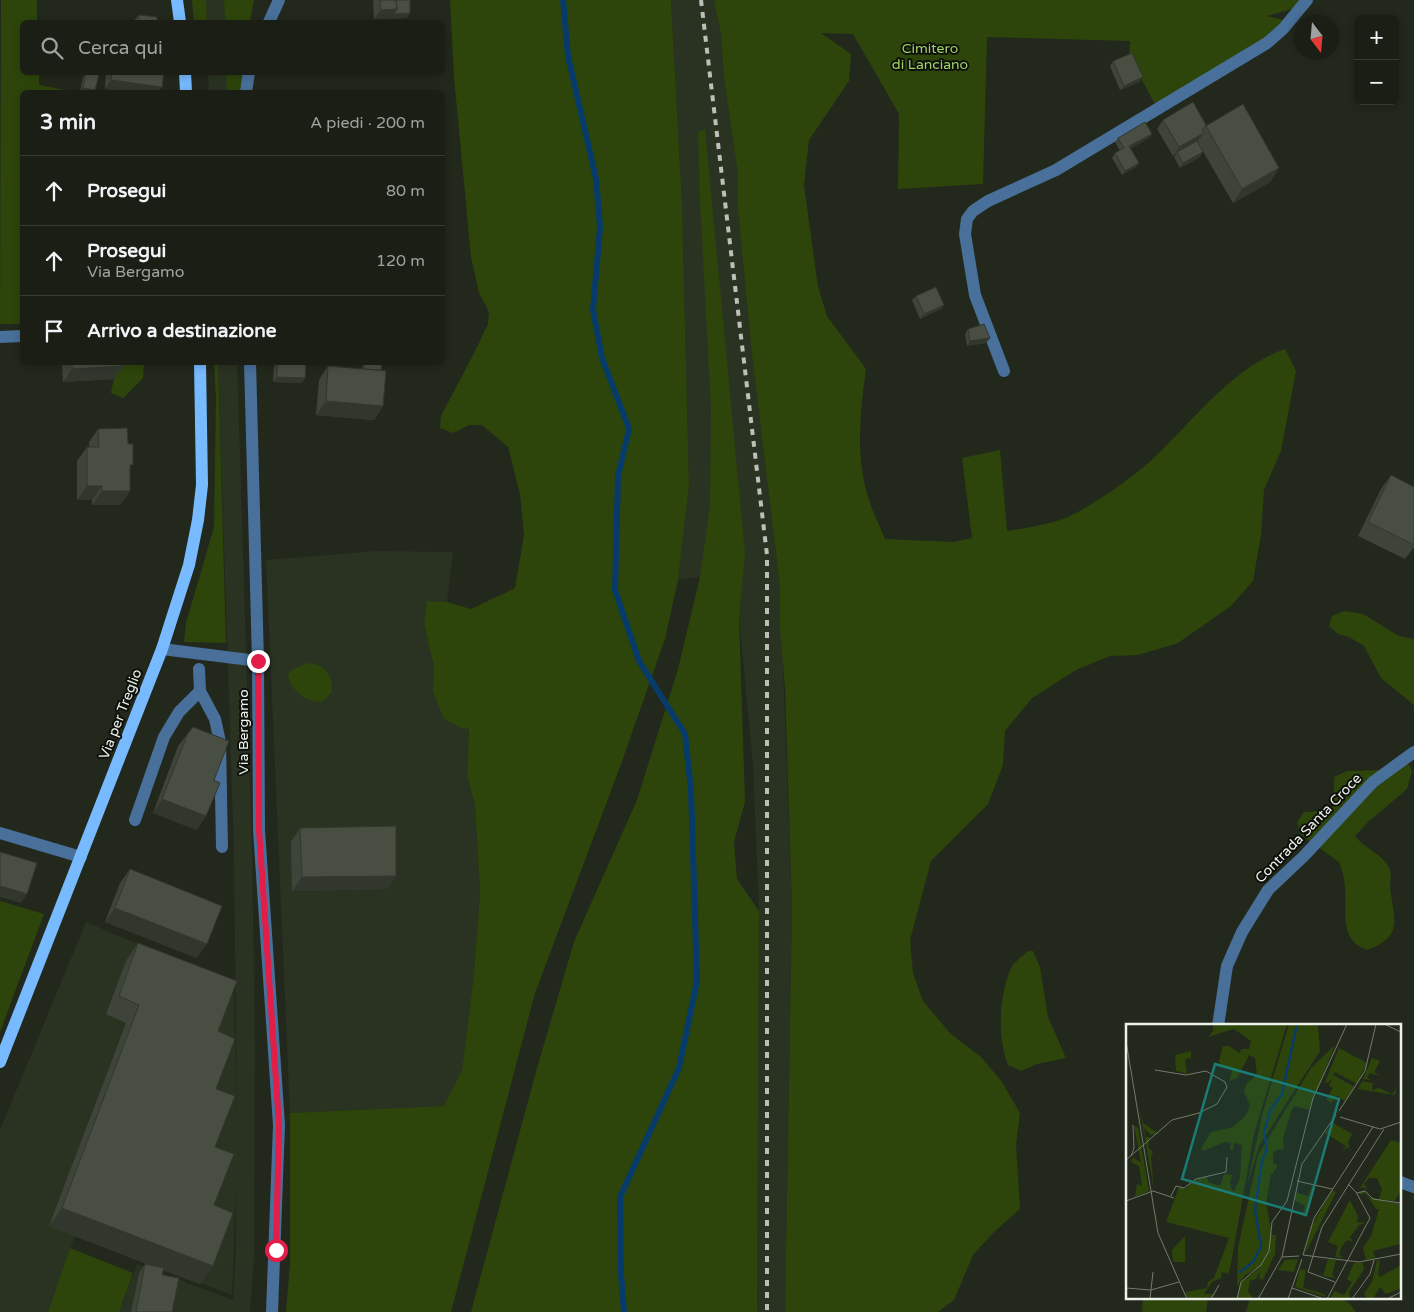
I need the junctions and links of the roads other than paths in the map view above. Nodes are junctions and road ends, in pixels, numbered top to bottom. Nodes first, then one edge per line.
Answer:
1 (177, 0) edge
2 (279, 0) edge
3 (1307, 0) edge
4 (180, 20) edge
5 (270, 20) edge
6 (185, 75) edge
7 (249, 75) edge
8 (186, 90) edge
9 (246, 90) edge
10 (20, 336) edge
11 (0, 337) edge
12 (200, 365) edge
13 (250, 365) edge
14 (1004, 371) dead end
15 (162, 649) junction
16 (258, 661) junction
17 (199, 670) dead end
18 (200, 691) junction
19 (1414, 752) edge
20 (134, 820) dead end
21 (0, 833) edge
22 (222, 847) dead end
23 (81, 857) junction
24 (1218, 1024) edge
25 (1, 1058) edge
26 (1402, 1183) edge
27 (1414, 1188) edge
28 (272, 1312) edge

1 - 4 main road
2 - 5 street
3 - 14 street
6 - 8 main road
7 - 9 street
10 - 11 street
12 - 15 main road, Via per Treglio
13 - 16 street, Via Bergamo
15 - 16 street
15 - 23 main road, Via per Treglio
16 - 28 street, Via Bergamo
17 - 18 street
18 - 20 street
18 - 22 street
19 - 24 street, Contrada Santa Croce
21 - 23 street
23 - 25 main road, Via per Treglio
26 - 27 street

